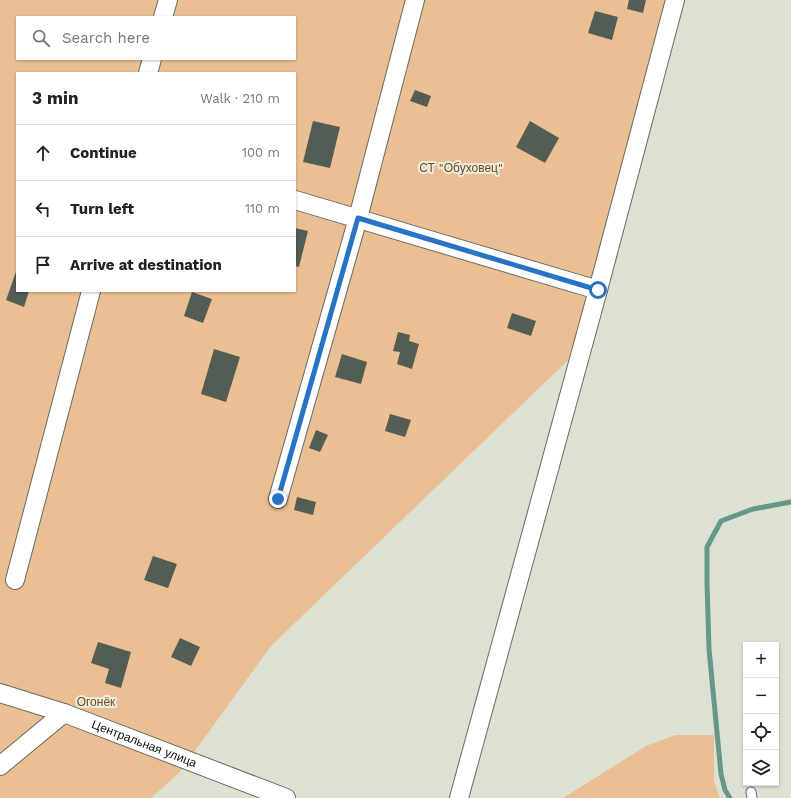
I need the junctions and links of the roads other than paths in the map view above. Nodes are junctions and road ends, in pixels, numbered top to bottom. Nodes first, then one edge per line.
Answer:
1 (168, 0) edge
2 (415, 0) edge
3 (675, 0) edge
4 (163, 16) edge
5 (152, 60) edge
6 (148, 72) edge
7 (296, 200) edge
8 (358, 218) junction
9 (598, 290) junction
10 (91, 292) edge
11 (278, 499) dead end
12 (15, 580) dead end
13 (0, 693) edge
14 (64, 713) junction
15 (0, 766) edge
16 (286, 798) edge
17 (459, 798) edge

1 - 4 street
2 - 8 street
3 - 9 street
5 - 6 street
7 - 8 street
8 - 9 street
8 - 11 street
9 - 17 street
10 - 12 street
13 - 14 street, Центральная улица
14 - 15 street
14 - 16 street, Центральная улица

